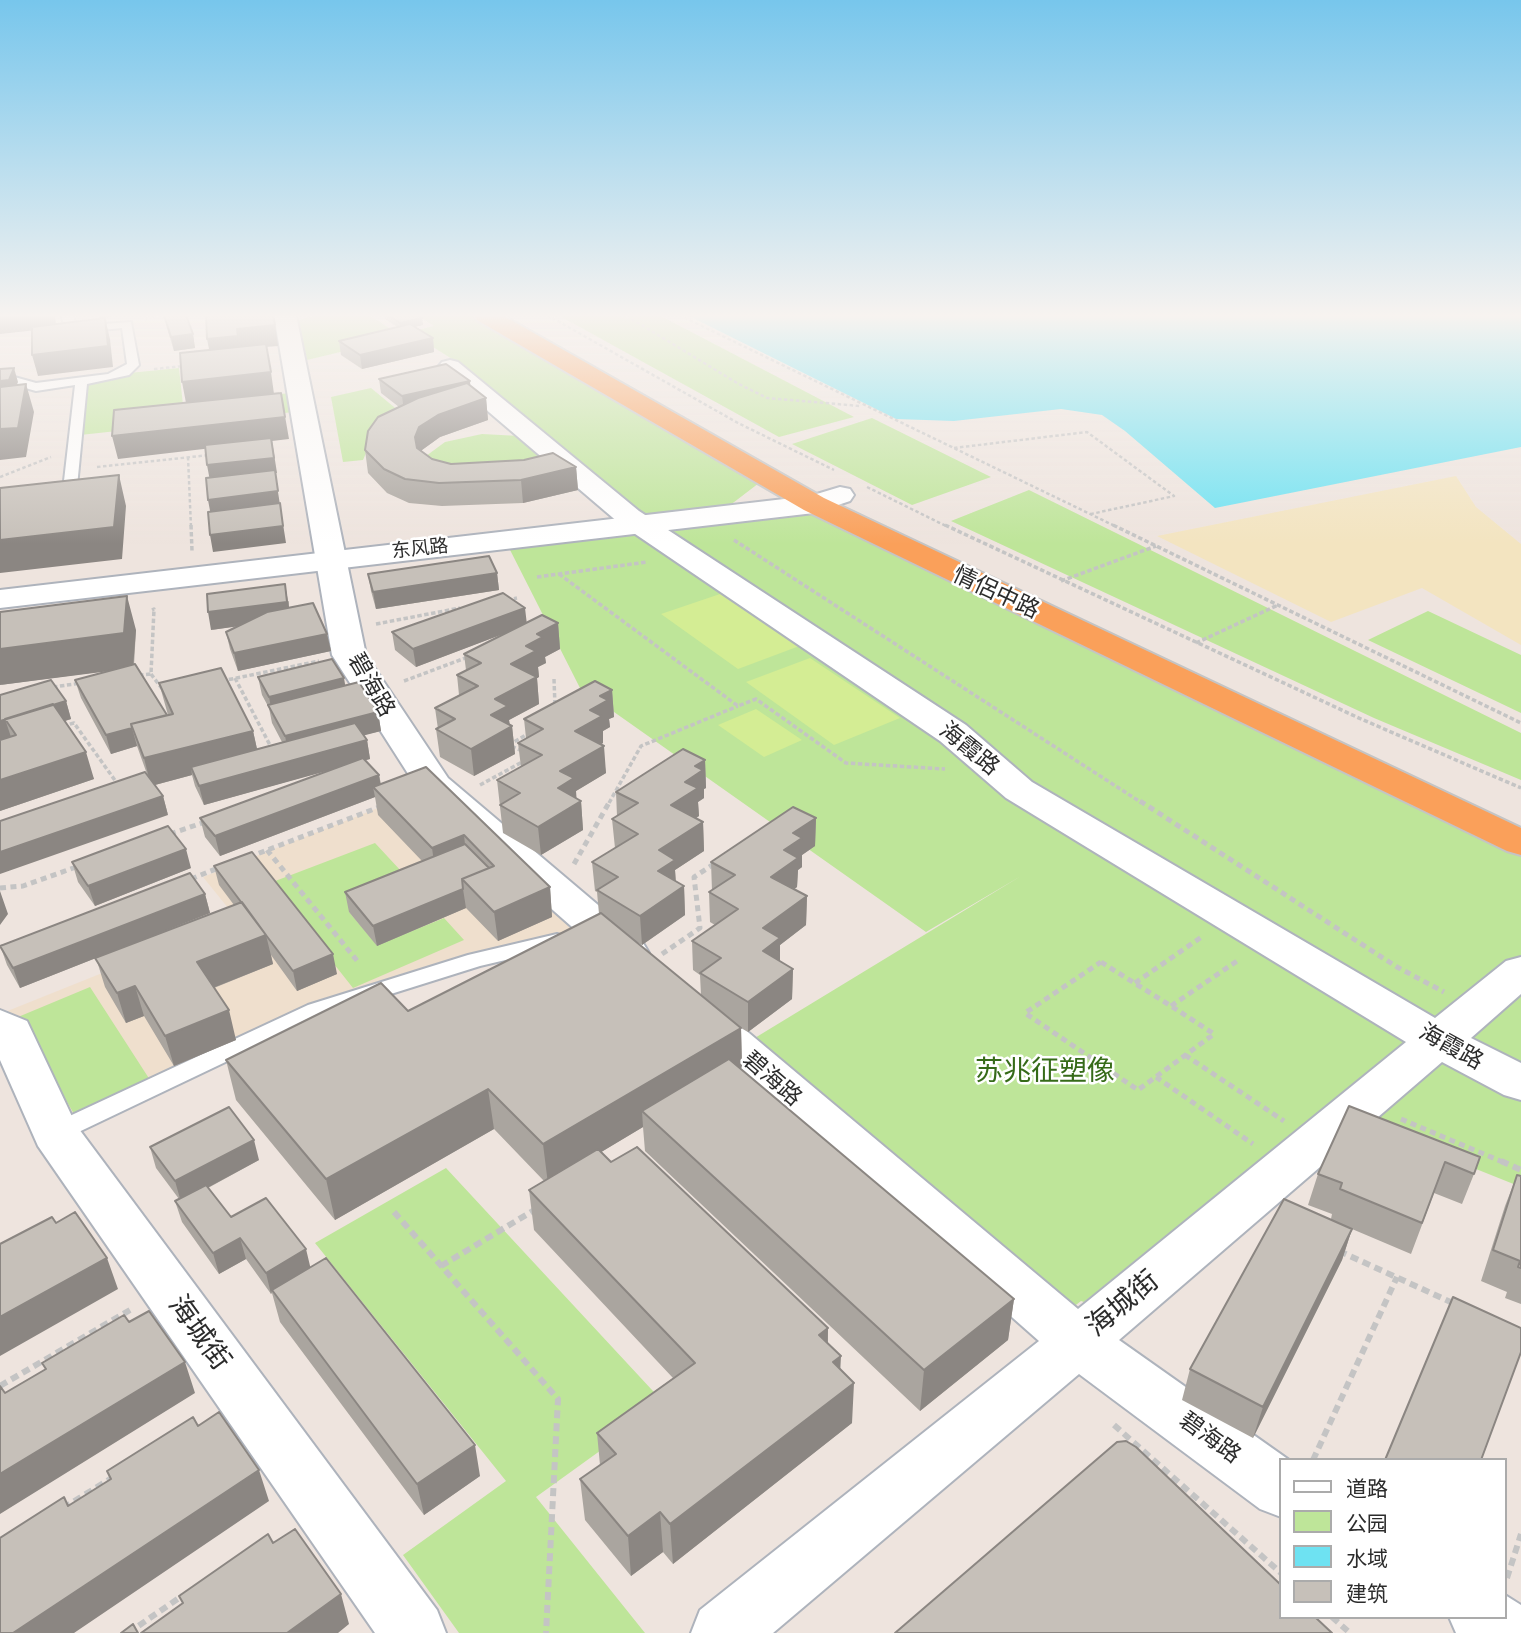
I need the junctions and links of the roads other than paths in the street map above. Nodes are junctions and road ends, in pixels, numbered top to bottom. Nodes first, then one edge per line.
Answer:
1 (80, 391) edge
2 (299, 391) edge
3 (479, 391) edge
4 (640, 391) edge
5 (657, 391) edge
6 (838, 489) junction
7 (67, 509) edge
8 (639, 524) junction
9 (330, 559) junction
10 (0, 599) edge
11 (1521, 814) edge
12 (1521, 843) edge
13 (603, 931) junction
14 (1521, 971) edge
15 (1457, 1024) junction
16 (0, 1026) edge
17 (1521, 1083) edge
18 (55, 1132) junction
19 (1078, 1342) junction
20 (1280, 1488) edge
21 (414, 1633) edge
22 (723, 1633) edge

1 - 7 lane
2 - 9 street, 碧海路
3 - 8 street, 海霞路
4 - 6 highway, 情侶中路
5 - 6 highway, 情侶中路
6 - 8 street, 东风路
6 - 11 highway, 情侶中路
6 - 12 highway, 情侶中路
8 - 9 street, 东风路
8 - 15 street, 海霞路
9 - 10 street, 东风路
9 - 13 street, 碧海路
13 - 18 lane
13 - 19 street, 碧海路
14 - 15 street, 海城街
15 - 17 street, 海霞路
15 - 19 street, 海城街
16 - 18 street, 海城街
18 - 21 street, 海城街
19 - 20 street, 碧海路
19 - 22 street, 海城街

